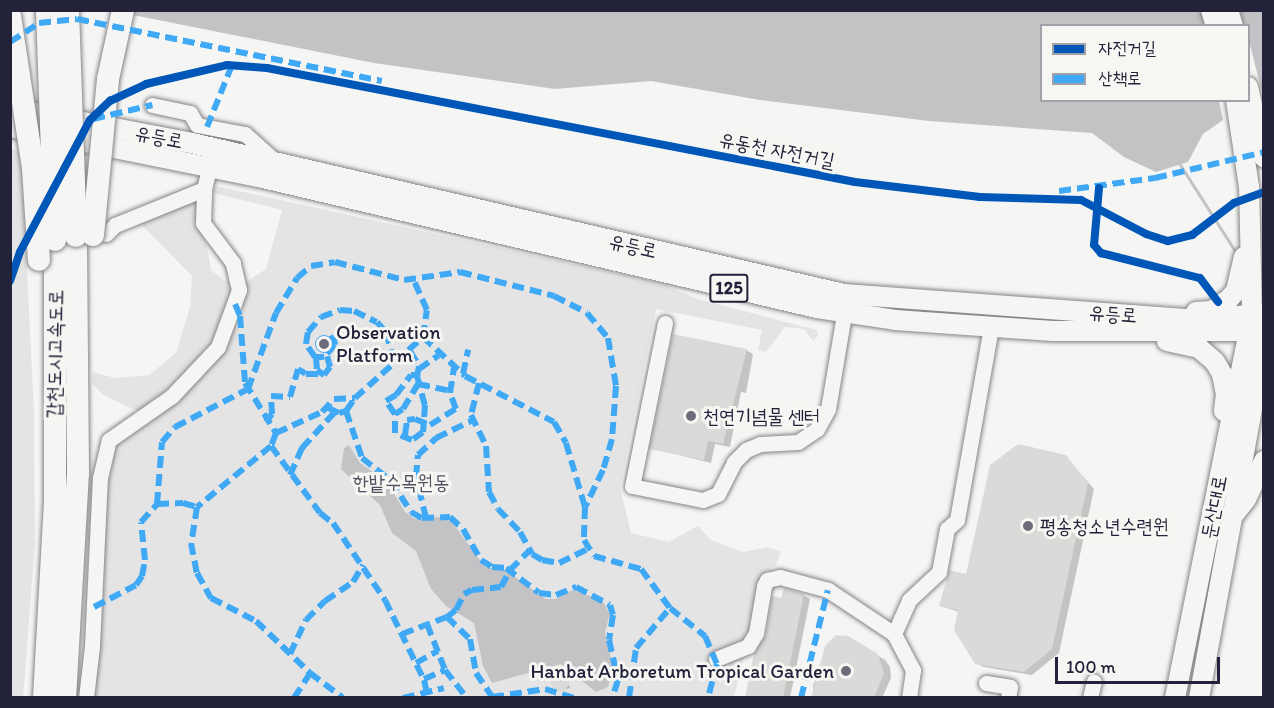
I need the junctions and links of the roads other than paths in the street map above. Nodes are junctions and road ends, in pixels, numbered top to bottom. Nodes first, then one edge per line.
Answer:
1 (47, 10) edge
2 (68, 10) edge
3 (123, 10) edge
4 (10, 16) edge
5 (1250, 96) edge
6 (1236, 102) edge
7 (152, 105) dead end
8 (10, 108) edge
9 (10, 127) edge
10 (1263, 157) edge
11 (215, 162) junction
12 (272, 162) junction
13 (204, 189) junction
14 (82, 236) junction
15 (1244, 289) junction
16 (846, 303) junction
17 (665, 323) dead end
18 (1154, 325) junction
19 (991, 327) junction
20 (1258, 327) edge
21 (54, 409) junction
22 (1226, 447) junction
23 (1263, 460) edge
24 (1231, 517) junction
25 (894, 634) junction
26 (716, 658) dead end
27 (1094, 681) dead end
28 (986, 683) dead end
29 (44, 698) edge
30 (65, 698) edge
31 (86, 698) edge
32 (909, 698) edge
33 (1008, 698) edge
34 (1090, 698) edge
35 (1175, 698) edge
36 (1199, 698) edge

1 - 14 highway, 갑천도시고속도로, bridge
2 - 14 highway, 갑천도시고속도로, bridge
3 - 14 highway, bridge
4 - 21 highway, bridge
5 - 10 main road
6 - 15 main road
7 - 12 lane
8 - 11 main road, 유등로, bridge
9 - 11 main road, 유등로, bridge
11 - 12 main road, 유등로
11 - 13 lane
11 - 16 main road, 유등로 / 125
12 - 16 main road, 유등로 / 125
13 - 14 lane
13 - 31 lane
14 - 21 highway, 갑천도시고속도로
14 - 30 highway, 갑천도시고속도로
15 - 18 main road
15 - 20 main road
16 - 17 lane
16 - 18 main road, 유등로 / 125
16 - 19 main road, 유등로 / 125
18 - 19 main road, 유등로 / 125
18 - 20 main road, 유등로 / 125
18 - 22 main road
19 - 25 lane
20 - 22 main road, 둔산대로
20 - 24 main road, 둔산대로
21 - 29 highway, 갑천도시고속도로
22 - 35 main road, 둔산대로
23 - 24 main road
24 - 36 main road, 둔산대로
25 - 26 lane
25 - 32 lane
27 - 34 lane
28 - 33 lane

